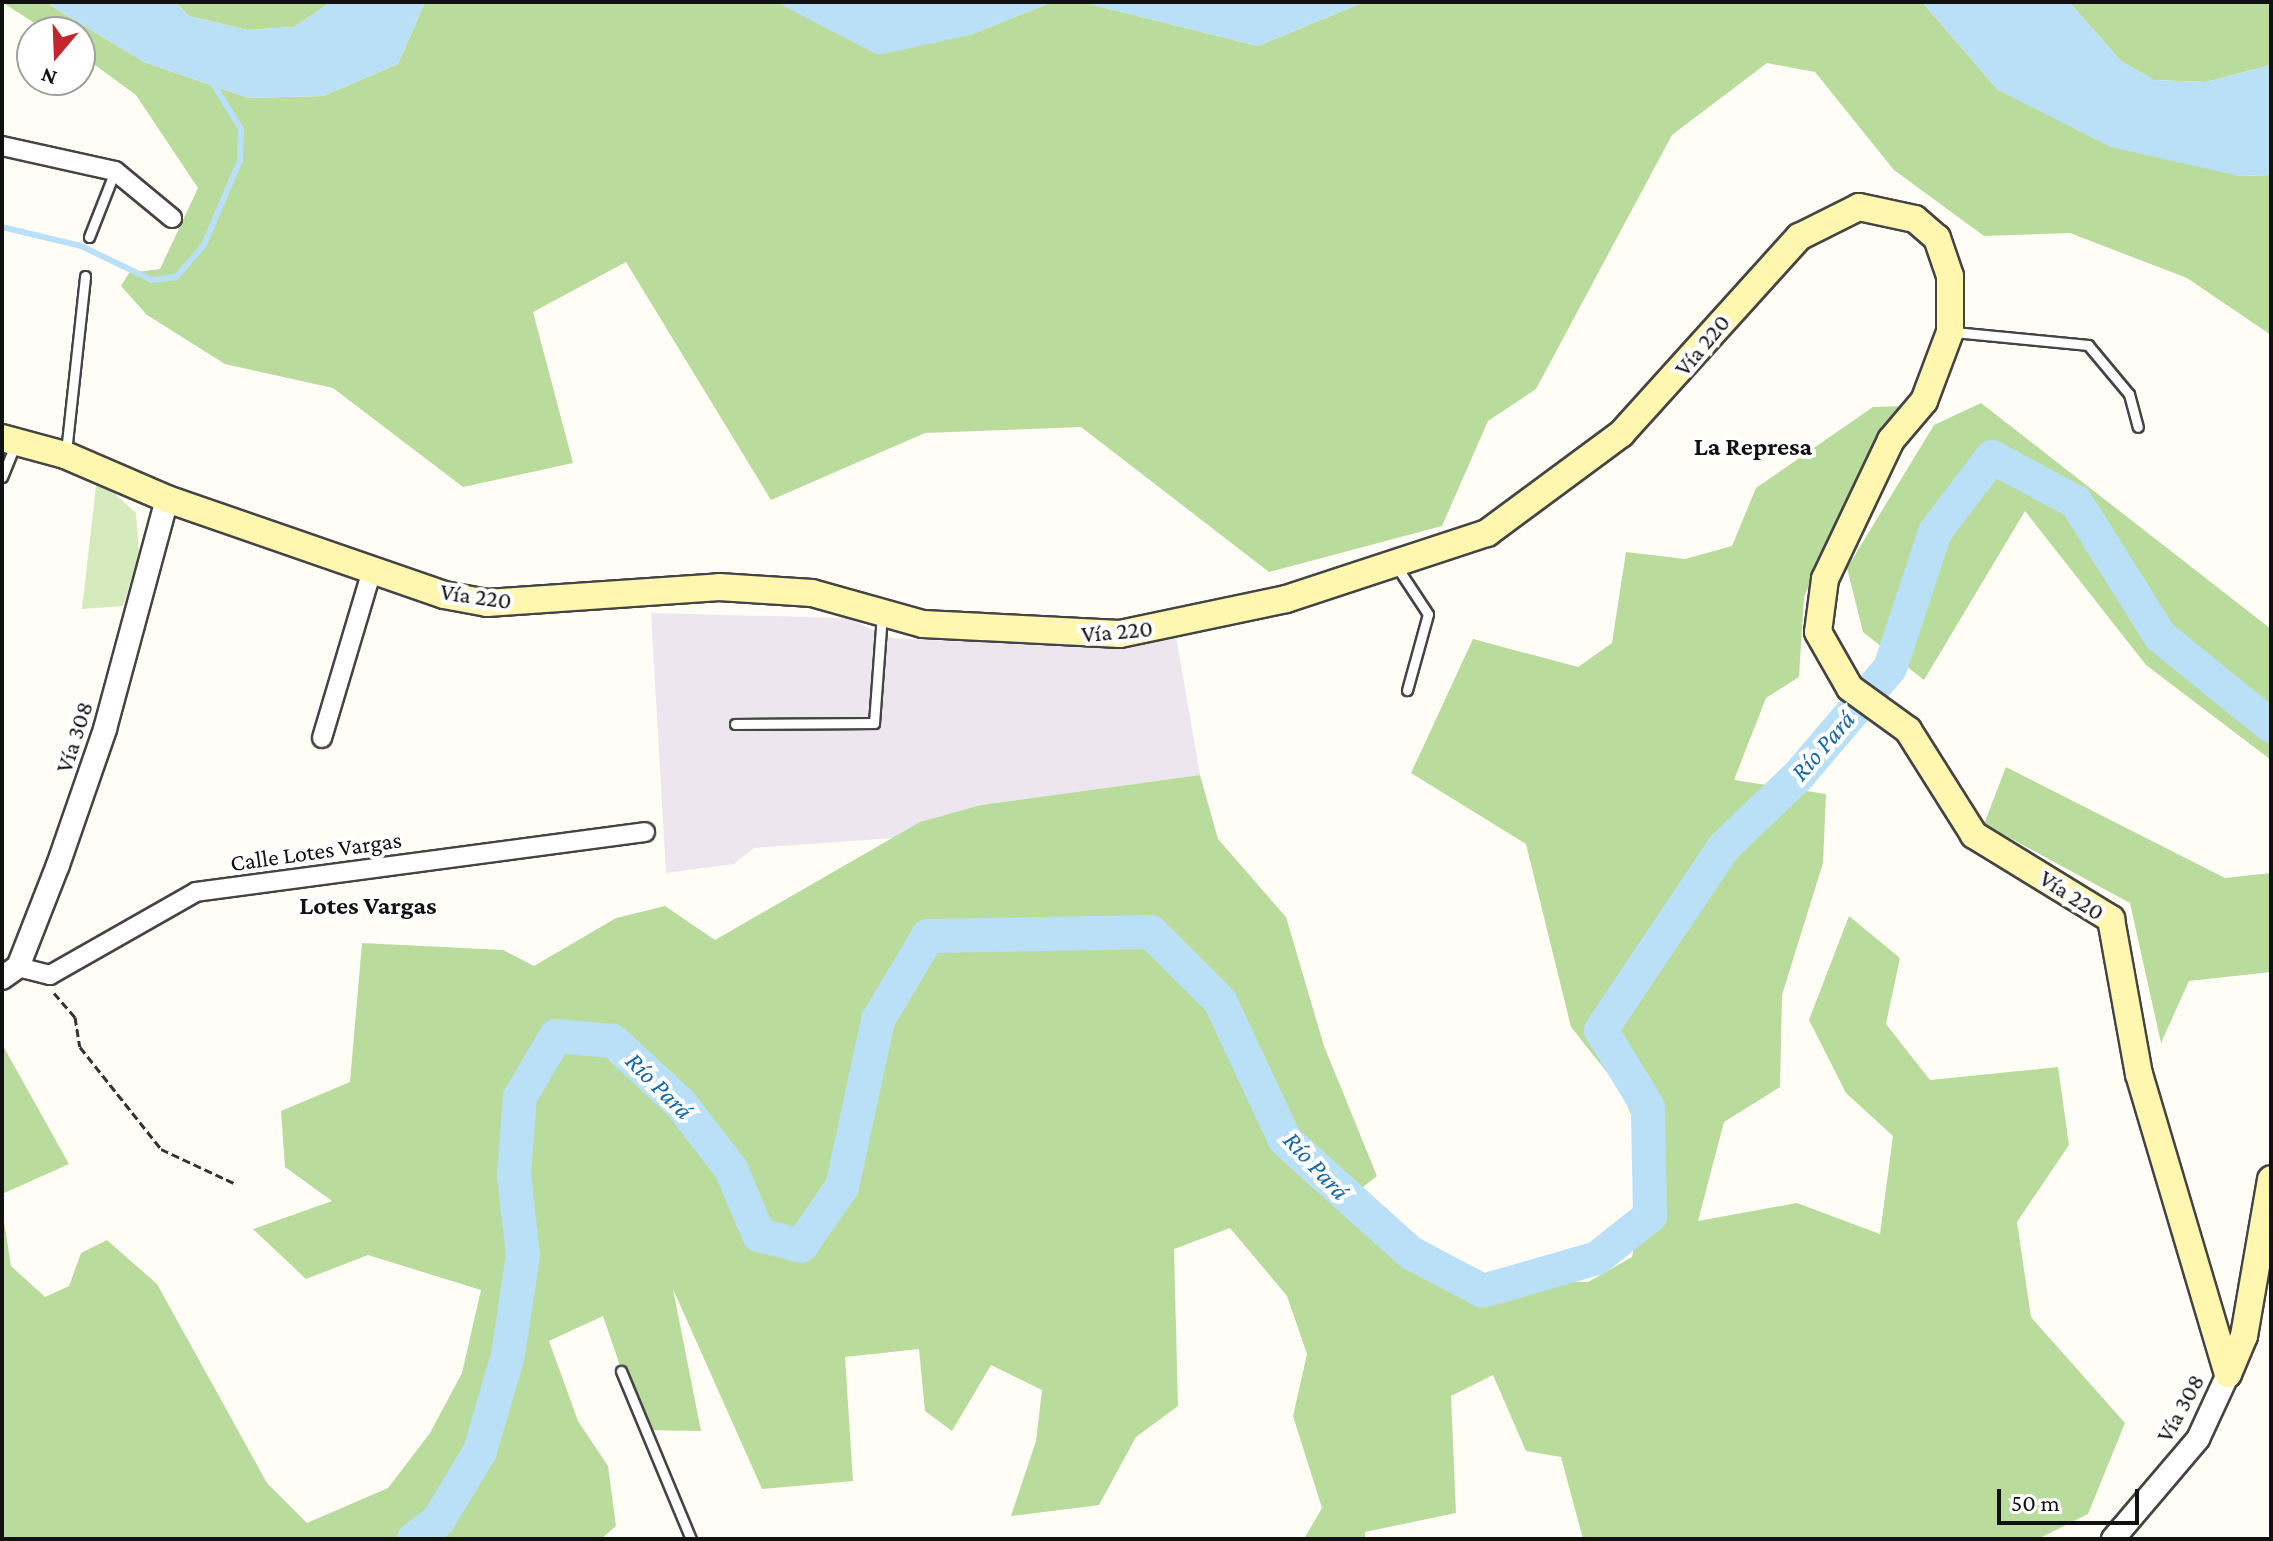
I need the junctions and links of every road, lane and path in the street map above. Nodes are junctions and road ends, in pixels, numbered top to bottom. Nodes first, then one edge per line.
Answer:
1 (2, 146) edge
2 (115, 171) junction
3 (172, 218) dead end
4 (89, 237) dead end
5 (85, 276) dead end
6 (1950, 332) junction
7 (2138, 427) dead end
8 (9, 440) edge
9 (65, 455) junction
10 (2, 477) edge
11 (167, 499) junction
12 (1396, 567) junction
13 (372, 570) junction
14 (882, 614) junction
15 (1407, 690) dead end
16 (735, 724) dead end
17 (322, 738) dead end
18 (645, 832) dead end
19 (10, 973) edge
20 (39, 976) junction
21 (2271, 1179) edge
22 (236, 1184) dead end
23 (621, 1371) dead end
24 (2228, 1374) junction
25 (691, 1539) edge
26 (2113, 1539) edge

1 - 2 street
2 - 3 street
2 - 4 lane
5 - 9 lane
6 - 7 lane
6 - 12 main road, Vía 220
6 - 24 main road, Vía 220
8 - 9 main road, Vía 220
8 - 10 lane
9 - 11 main road, Vía 220
11 - 13 main road, Vía 220
11 - 19 street, Vía 308
12 - 14 main road, Vía 220
12 - 15 lane
13 - 14 main road, Vía 220
13 - 17 street
14 - 16 lane
18 - 20 street, Calle Lotes Vargas
19 - 20 street
20 - 22 path
21 - 24 main road
23 - 25 lane
24 - 26 street, Vía 308

